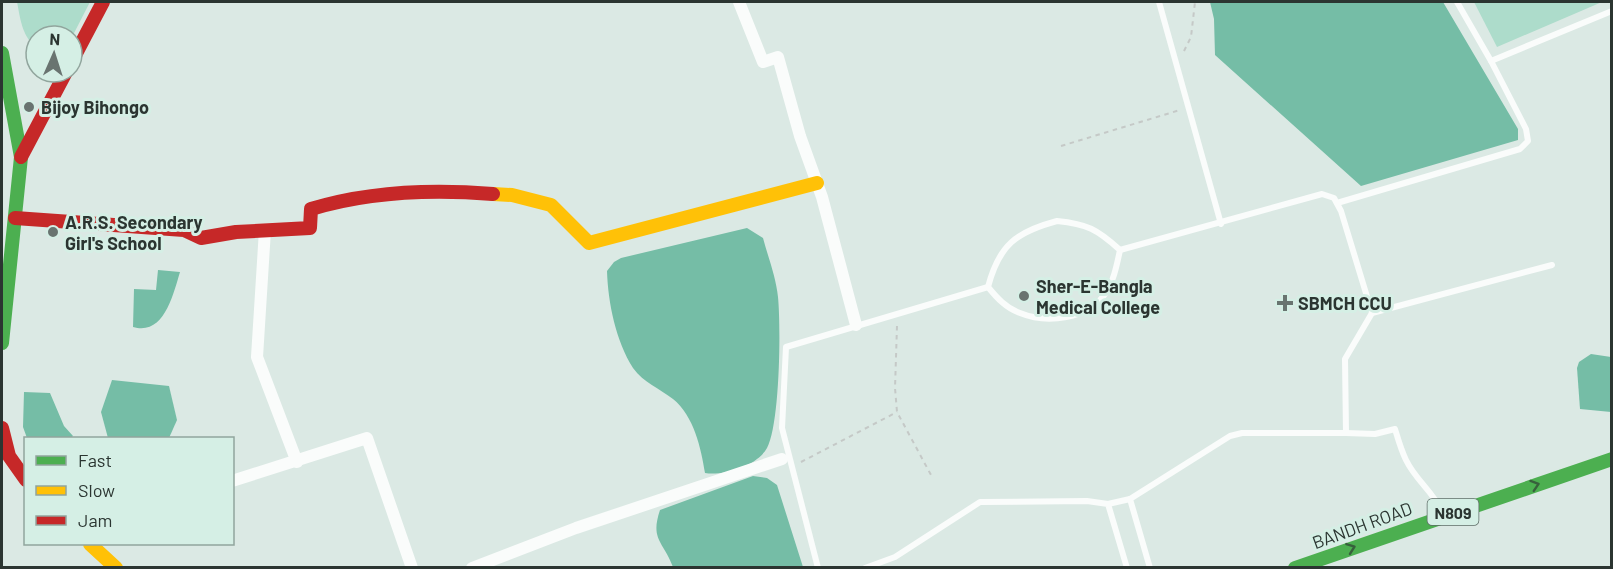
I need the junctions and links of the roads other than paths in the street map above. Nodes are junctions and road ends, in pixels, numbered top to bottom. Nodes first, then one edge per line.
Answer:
1 (103, 2) edge
2 (739, 2) edge
3 (1159, 2) edge
4 (1457, 2) edge
5 (1611, 11) edge
6 (84, 38) edge
7 (2, 53) edge
8 (1491, 61) junction
9 (60, 84) edge
10 (21, 157) junction
11 (817, 183) junction
12 (1337, 203) junction
13 (15, 218) junction
14 (1221, 224) junction
15 (265, 230) junction
16 (1120, 250) junction
17 (1552, 265) dead end
18 (988, 287) junction
19 (1372, 313) junction
20 (856, 326) junction
21 (2, 343) edge
22 (2, 428) edge
23 (1346, 433) junction
24 (1611, 459) edge
25 (297, 462) junction
26 (787, 463) junction
27 (24, 478) edge
28 (234, 480) edge
29 (1564, 491) dead end
30 (1130, 499) junction
31 (1108, 504) junction
32 (1445, 522) junction
33 (92, 545) edge
34 (116, 567) edge
35 (412, 567) edge
36 (472, 567) edge
37 (818, 567) edge
38 (865, 567) edge
39 (1127, 567) edge
40 (1150, 567) edge
41 (1296, 567) edge
42 (1337, 567) edge

1 - 6 main road
2 - 11 street
3 - 14 lane
4 - 8 lane
5 - 8 lane
7 - 10 main road
8 - 12 lane
9 - 10 main road
10 - 13 main road
11 - 15 main road
11 - 20 street
12 - 14 lane
12 - 19 lane
13 - 15 main road
13 - 21 main road
14 - 16 lane
15 - 25 street
16 - 18 lane
16 - 18 lane
17 - 19 lane
18 - 20 lane
19 - 23 lane
20 - 26 lane
22 - 27 main road
23 - 30 lane
23 - 32 lane
32 -> 24 main road, BANDH ROAD / N809
25 - 28 street
25 - 35 street
26 - 36 street
26 - 37 lane
29 - 32 main road, BANDH ROAD / N809
30 - 31 lane
30 - 40 lane
31 - 38 lane
31 - 39 lane
41 -> 32 main road, BANDH ROAD / N809
32 - 42 main road, BANDH ROAD / N809
33 - 34 main road

